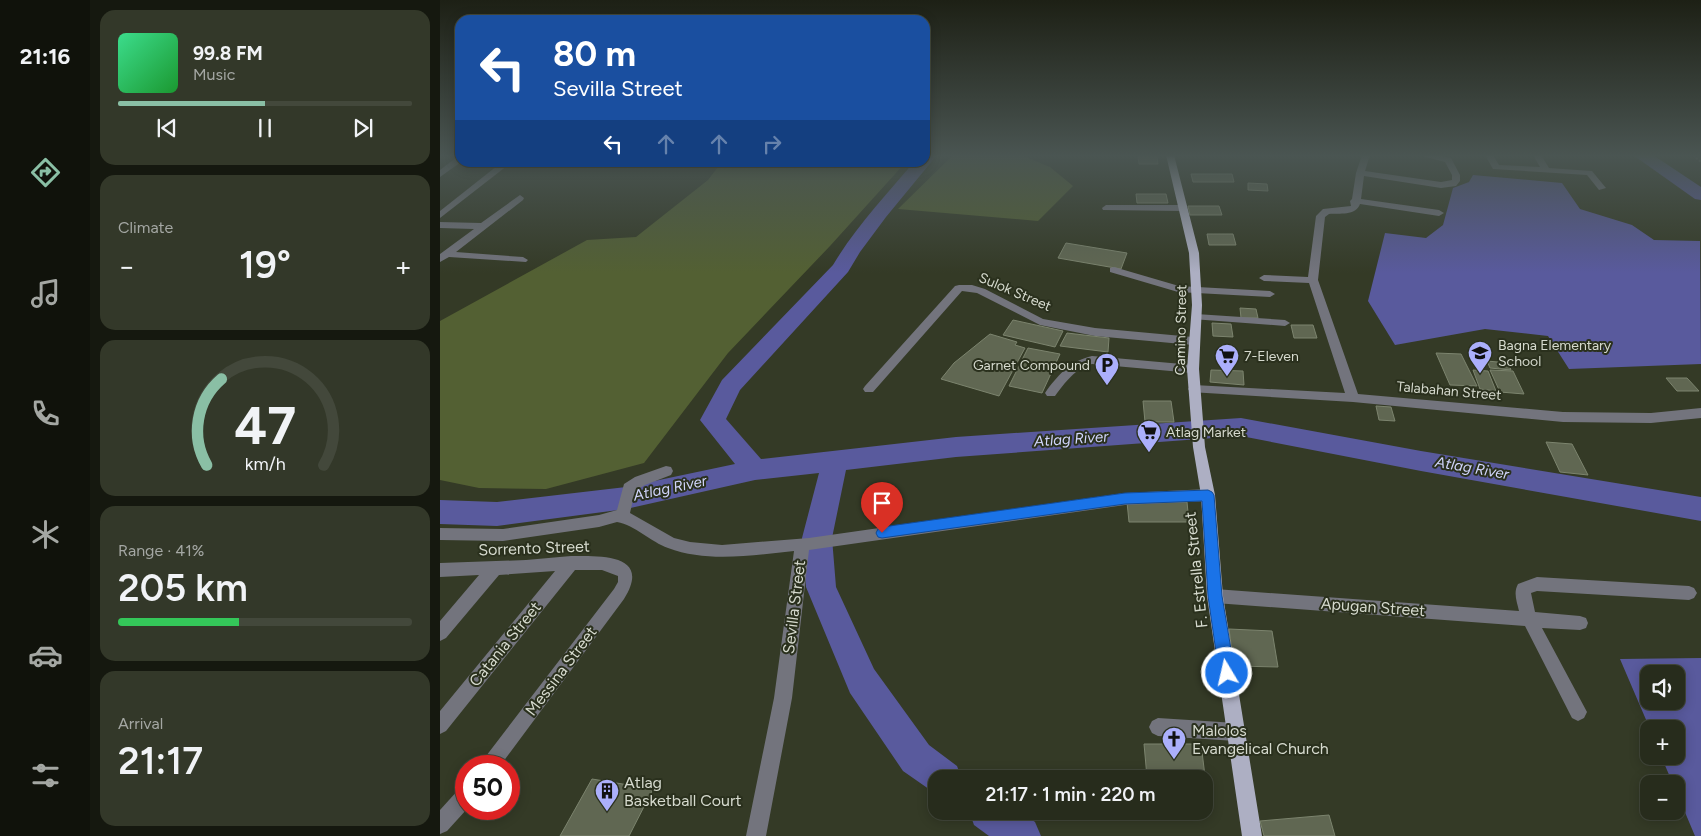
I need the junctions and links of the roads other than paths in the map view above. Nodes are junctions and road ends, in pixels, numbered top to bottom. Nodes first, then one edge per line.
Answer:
1 (467, 194) edge
2 (1180, 194) edge
3 (1356, 194) edge
4 (520, 198) dead end
5 (1354, 202) junction
6 (1106, 208) dead end
7 (1183, 208) junction
8 (1439, 213) dead end
9 (440, 215) edge
10 (440, 225) edge
11 (481, 226) junction
12 (443, 257) edge
13 (524, 260) dead end
14 (1114, 270) dead end
15 (1264, 278) dead end
16 (1313, 280) junction
17 (1196, 289) junction
18 (1270, 294) dead end
19 (1196, 317) junction
20 (1285, 323) dead end
21 (1193, 341) junction
22 (1192, 369) junction
23 (869, 389) dead end
24 (1194, 389) junction
25 (1051, 394) dead end
26 (1354, 398) junction
27 (1701, 413) edge
28 (1196, 418) joint
29 (666, 470) dead end
30 (1208, 495) junction
31 (623, 514) junction
32 (440, 534) edge
33 (806, 545) junction
34 (571, 563) junction
35 (495, 568) junction
36 (440, 570) edge
37 (626, 573) joint
38 (1689, 593) dead end
39 (1215, 596) junction
40 (1530, 619) junction
41 (1580, 623) dead end
42 (440, 633) edge
43 (1578, 712) dead end
44 (440, 724) edge
45 (1158, 727) dead end
46 (1236, 732) junction
47 (498, 755) edge
48 (455, 808) edge
49 (440, 824) edge
50 (756, 836) edge
51 (1252, 836) edge

1 - 9 street
2 - 7 main road, Camino Street
3 - 5 street
4 - 11 street
5 - 8 street
5 - 16 street
6 - 7 street
7 - 17 main road, Camino Street
10 - 11 street
11 - 12 street
12 - 13 street
14 - 17 street
15 - 16 street
16 - 26 street
17 - 18 street
17 - 19 main road, Camino Street
19 - 20 street
19 - 21 main road, Camino Street
21 - 22 main road, Camino Street
21 - 23 street, Sulok Street
22 - 24 main road, Camino Street
22 - 25 street
24 - 26 street, Talabahan Street
24 - 28 main road, Camino Street
26 - 27 street, Talabahan Street
28 - 30 main road, F. Estrella Street
29 - 31 street
30 - 33 street, Sevilla Street
30 - 39 main road, F. Estrella Street
31 - 32 street
31 - 33 street
33 - 50 street, Sevilla Street
34 - 35 street, Sorrento Street
34 - 37 street, Sorrento Street
34 - 44 street, Catania Street
35 - 36 street, Sorrento Street
35 - 42 street
37 - 47 street, Messina Street
38 - 40 street
39 - 40 street, Apugan Street
39 - 46 main road, F. Estrella Street
40 - 41 street, Apugan Street
40 - 43 street
45 - 46 street
46 - 51 main road, F. Estrella Street
48 - 49 street

